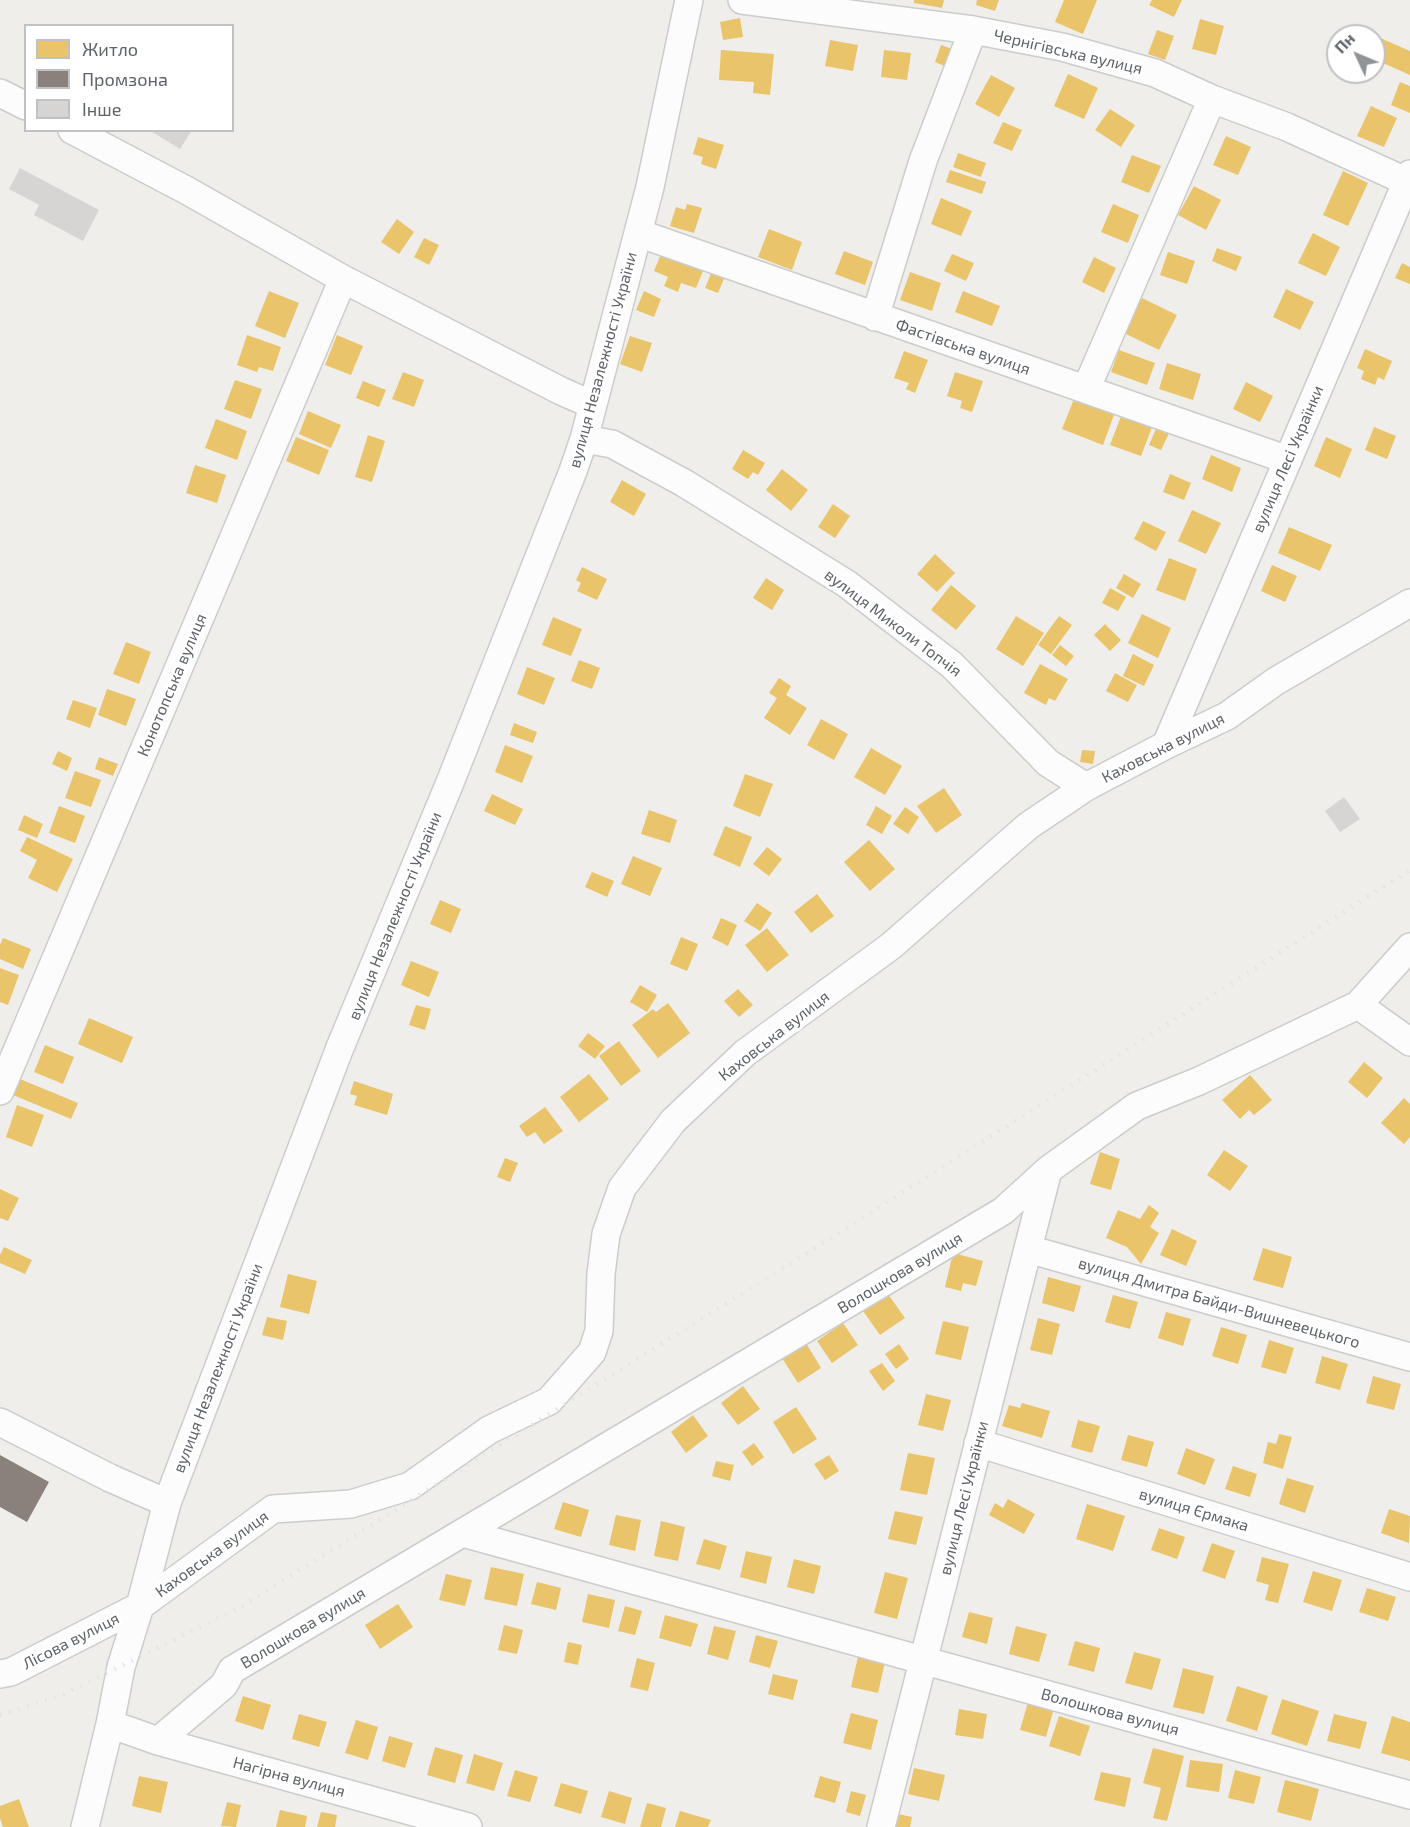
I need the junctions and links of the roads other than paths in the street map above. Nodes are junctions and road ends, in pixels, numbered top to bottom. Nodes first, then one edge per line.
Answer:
1 (689, 0) edge
2 (742, 0) edge
3 (973, 30) junction
4 (0, 93) edge
5 (1212, 99) junction
6 (24, 105) edge
7 (76, 132) edge
8 (1409, 179) edge
9 (638, 233) junction
10 (343, 279) junction
11 (875, 317) junction
12 (1086, 389) junction
13 (593, 405) junction
14 (584, 440) junction
15 (1288, 460) junction
16 (1410, 603) edge
17 (1166, 745) junction
18 (1086, 787) junction
19 (1410, 947) edge
20 (1346, 1011) junction
21 (1410, 1042) edge
22 (0, 1091) edge
23 (1048, 1170) junction
24 (1028, 1249) junction
25 (1410, 1357) edge
26 (0, 1422) edge
27 (978, 1443) junction
28 (167, 1503) junction
29 (463, 1533) junction
30 (1410, 1576) edge
31 (140, 1606) junction
32 (923, 1660) junction
33 (0, 1674) edge
34 (110, 1724) junction
35 (158, 1741) junction
36 (1410, 1795) edge
37 (85, 1827) edge
38 (468, 1827) edge
39 (881, 1827) edge

1 - 9 street, вулиця Незалежності України
2 - 3 street, Чернігівська вулиця
3 - 5 street, Чернігівська вулиця
3 - 11 street
4 - 6 street
5 - 8 street, Чернігівська вулиця
5 - 12 street
7 - 10 street
8 - 15 street, вулиця Лесі Українки
9 - 11 street, Фастівська вулиця
9 - 13 street, вулиця Незалежності України
10 - 13 street
10 - 22 street, Конотопська вулиця
11 - 12 street, Фастівська вулиця
12 - 15 street, Фастівська вулиця
13 - 14 street, вулиця Незалежності України
14 - 18 street, вулиця Миколи Топчія
14 - 28 street, вулиця Незалежності України
15 - 17 street, вулиця Лесі Українки
16 - 17 street, Каховська вулиця
17 - 18 street, Каховська вулиця
18 - 31 street, Каховська вулиця
19 - 20 street
20 - 21 street
20 - 23 street, Волошкова вулиця
23 - 24 street, вулиця Лесі Українки
23 - 29 street, Волошкова вулиця
24 - 25 street, вулиця Дмитра Байди-Вишневецького
24 - 27 street, вулиця Лесі Українки
26 - 28 street
27 - 30 street, вулиця Єрмака
27 - 32 street, вулиця Лесі Українки
28 - 31 street, вулиця Незалежності України
29 - 32 street, Волошкова вулиця
29 - 35 street, Волошкова вулиця
31 - 33 street, Лісова вулиця
31 - 34 street, вулиця Незалежності України
32 - 36 street, Волошкова вулиця
32 - 39 street, вулиця Лесі Українки
34 - 35 street, Нагірна вулиця
34 - 37 street, вулиця Незалежності України
35 - 38 street, Нагірна вулиця

